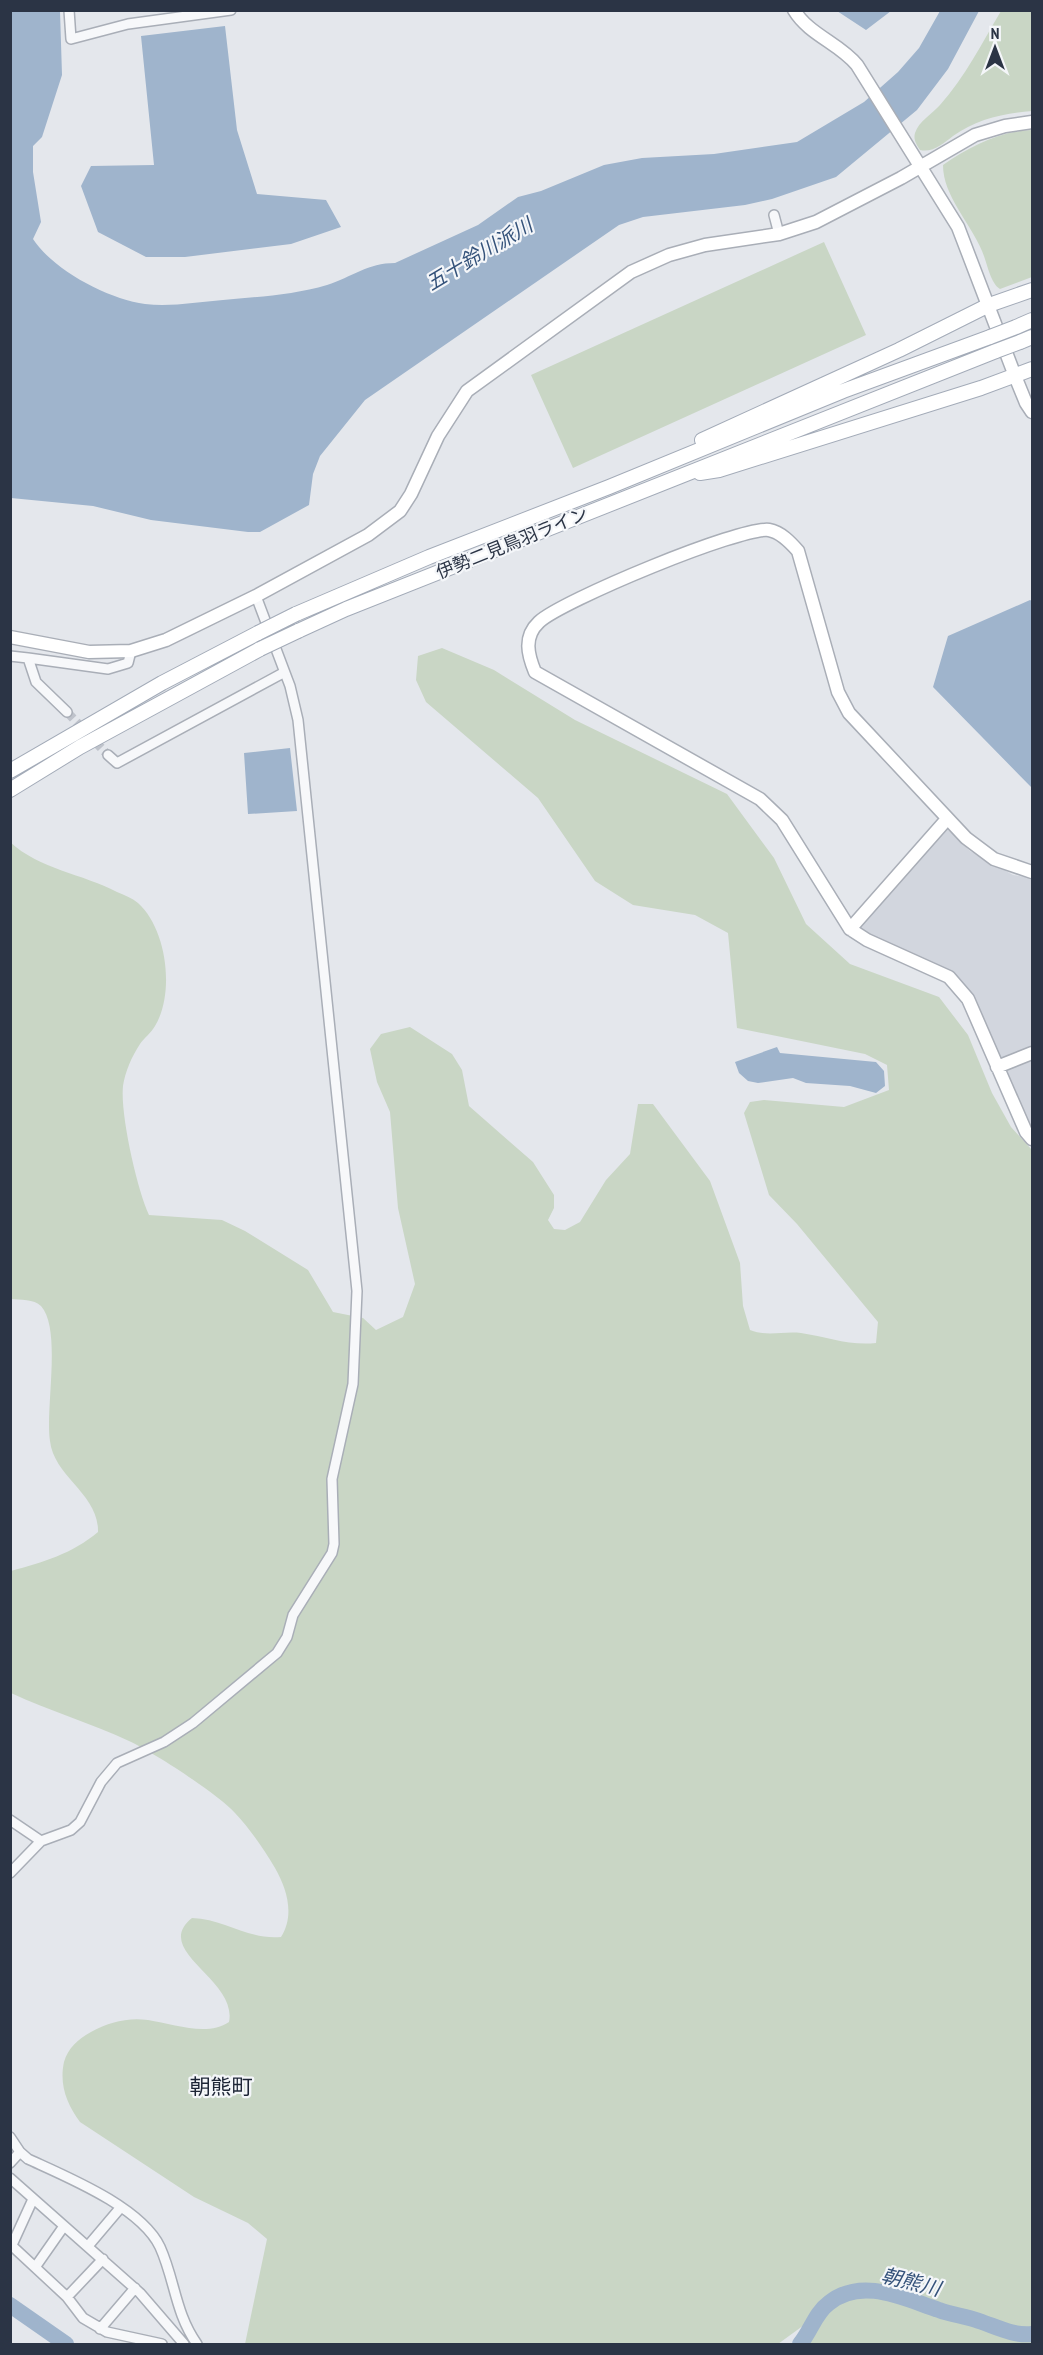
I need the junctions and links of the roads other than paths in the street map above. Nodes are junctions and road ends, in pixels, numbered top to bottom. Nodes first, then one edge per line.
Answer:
1 (69, 10) edge
2 (231, 10) edge
3 (794, 10) edge
4 (1032, 122) edge
5 (919, 166) junction
6 (774, 215) dead end
7 (779, 234) junction
8 (1032, 290) edge
9 (989, 305) junction
10 (1032, 320) edge
11 (1026, 340) edge
12 (1032, 369) edge
13 (1015, 376) junction
14 (1032, 412) edge
15 (676, 477) junction
16 (609, 488) junction
17 (256, 596) junction
18 (10, 637) edge
19 (130, 651) junction
20 (10, 656) edge
21 (28, 658) junction
22 (284, 673) junction
23 (67, 712) tunnel mouth
24 (108, 755) dead end
25 (10, 771) edge
26 (10, 790) edge
27 (947, 819) junction
28 (1032, 872) edge
29 (850, 929) junction
30 (1032, 1053) edge
31 (997, 1067) junction
32 (1032, 1139) edge
33 (10, 1820) edge
34 (41, 1841) junction
35 (10, 1873) edge
36 (10, 2137) edge
37 (20, 2152) junction
38 (10, 2163) edge
39 (10, 2178) edge
40 (33, 2199) junction
41 (121, 2207) junction
42 (64, 2226) junction
43 (11, 2244) edge
44 (88, 2246) junction
45 (103, 2259) junction
46 (36, 2266) junction
47 (135, 2288) junction
48 (67, 2297) junction
49 (100, 2329) junction
50 (162, 2344) edge
51 (184, 2344) edge
52 (197, 2344) edge

1 - 2 street
3 - 5 street
4 - 5 street
5 - 7 street
5 - 9 street
6 - 7 street
7 - 17 street
8 - 9 main road
9 - 13 street
9 - 16 main road
10 - 16 main road, 伊勢二見鳥羽ライン, bridge
11 - 15 main road, 伊勢二見鳥羽ライン, bridge
12 - 13 main road
13 - 14 street
13 - 15 main road
15 - 26 main road, 伊勢二見鳥羽ライン, bridge
16 - 25 main road, 伊勢二見鳥羽ライン, bridge
17 - 19 street
17 - 22 street
18 - 19 street
19 - 21 street
20 - 21 street
21 - 23 street
22 - 24 street
22 - 34 street
27 - 28 street
27 - 29 street
27 - 29 street
29 - 31 street
30 - 31 street
31 - 32 street
33 - 34 street
34 - 35 street
36 - 37 street
37 - 38 street
37 - 41 street
39 - 40 street
40 - 42 street
40 - 43 street
41 - 44 street
41 - 52 street
42 - 44 street
42 - 46 street
43 - 46 street
44 - 45 street
45 - 47 street
45 - 48 street
46 - 48 street
47 - 49 street
47 - 51 street
48 - 49 street
49 - 50 street

